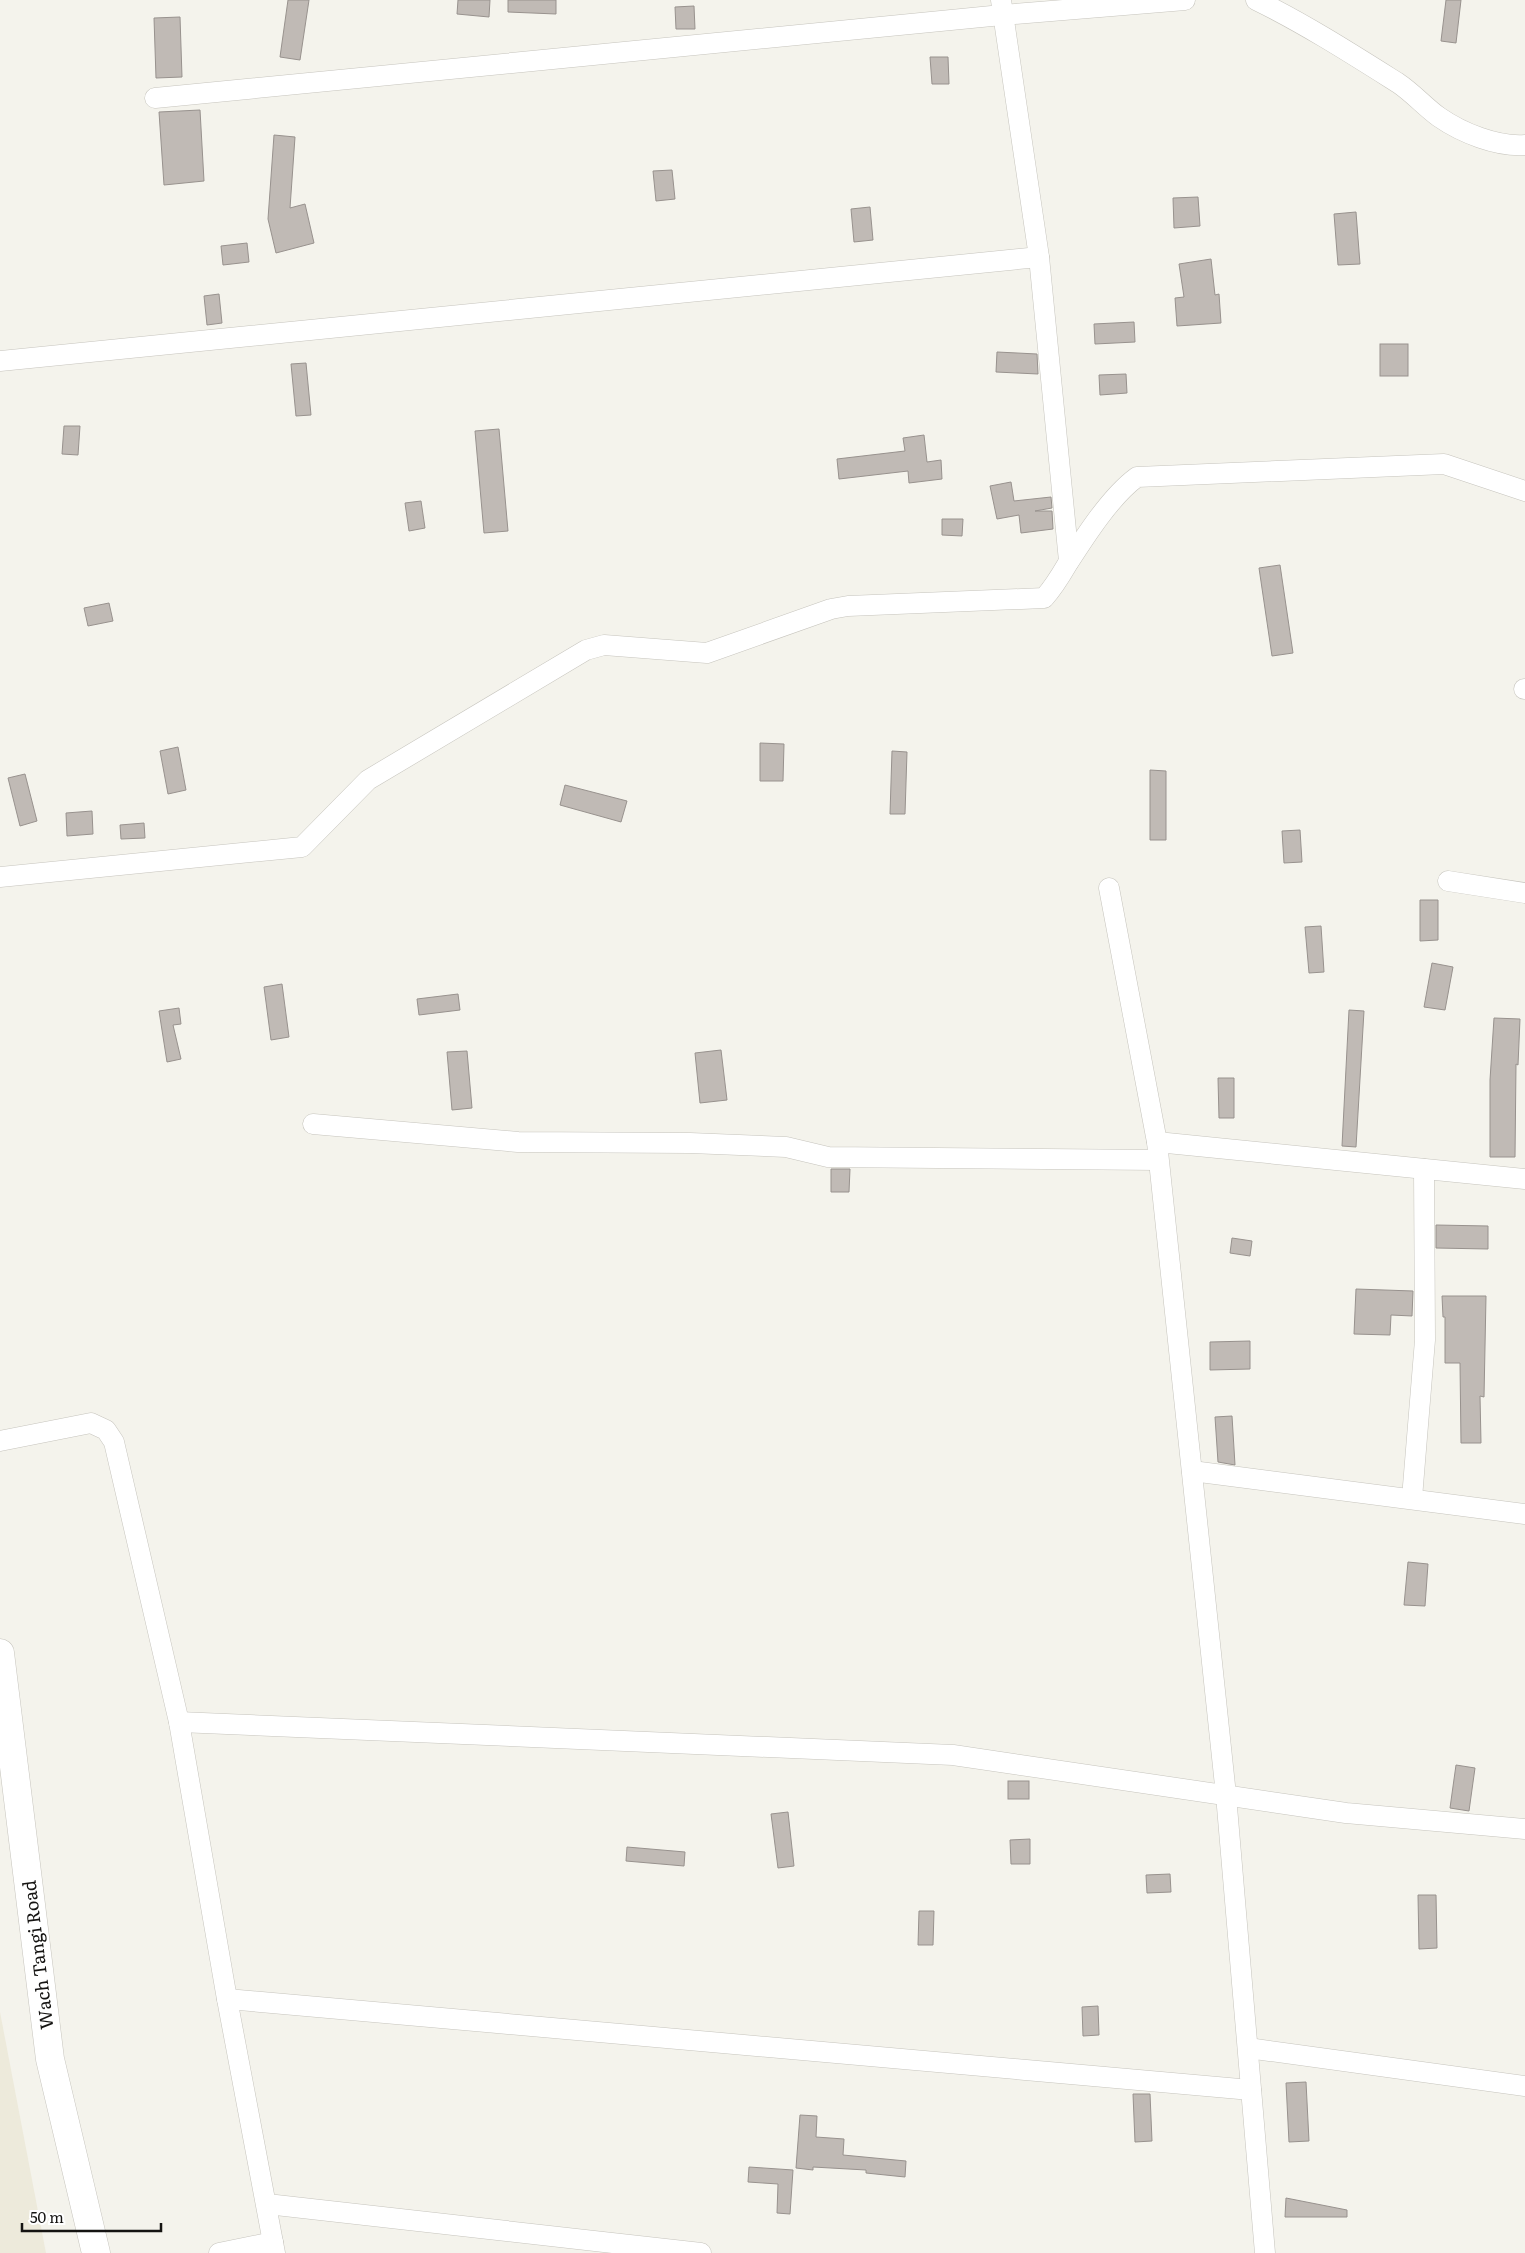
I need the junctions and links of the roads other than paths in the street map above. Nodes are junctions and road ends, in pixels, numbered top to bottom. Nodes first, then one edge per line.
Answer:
1 (1185, 0) edge
2 (1256, 0) edge
3 (1002, 7) edge
4 (155, 98) dead end
5 (1525, 145) edge
6 (1039, 257) junction
7 (0, 361) edge
8 (1525, 491) edge
9 (1069, 561) junction
10 (0, 877) edge
11 (1448, 881) dead end
12 (1109, 888) dead end
13 (1525, 893) edge
14 (313, 1124) dead end
15 (1158, 1151) junction
16 (1424, 1169) junction
17 (1525, 1179) edge
18 (0, 1441) edge
19 (1192, 1470) junction
20 (1412, 1498) junction
21 (1525, 1514) edge
22 (0, 1654) edge
23 (179, 1722) junction
24 (1226, 1795) junction
25 (1525, 1829) edge
26 (227, 2000) junction
27 (1248, 2048) junction
28 (1525, 2086) edge
29 (1251, 2090) junction
30 (267, 2204) junction
31 (274, 2247) edge
32 (96, 2253) edge
33 (219, 2253) edge
34 (701, 2253) edge
35 (1265, 2253) edge

1 - 3 street
2 - 5 street
3 - 4 street
3 - 6 street
6 - 7 street
6 - 9 street
8 - 9 street
9 - 10 street
11 - 13 street
12 - 15 street
14 - 15 street
15 - 16 street
15 - 19 street
16 - 17 street
16 - 20 street
18 - 23 street
19 - 20 street
19 - 24 street
20 - 21 street
22 - 32 main road, Wach Tangi Road
23 - 24 street
23 - 26 street
24 - 25 street
24 - 27 street
26 - 29 street
26 - 30 street
27 - 28 street
27 - 29 street
29 - 35 street
30 - 31 street
30 - 34 street
31 - 33 street

